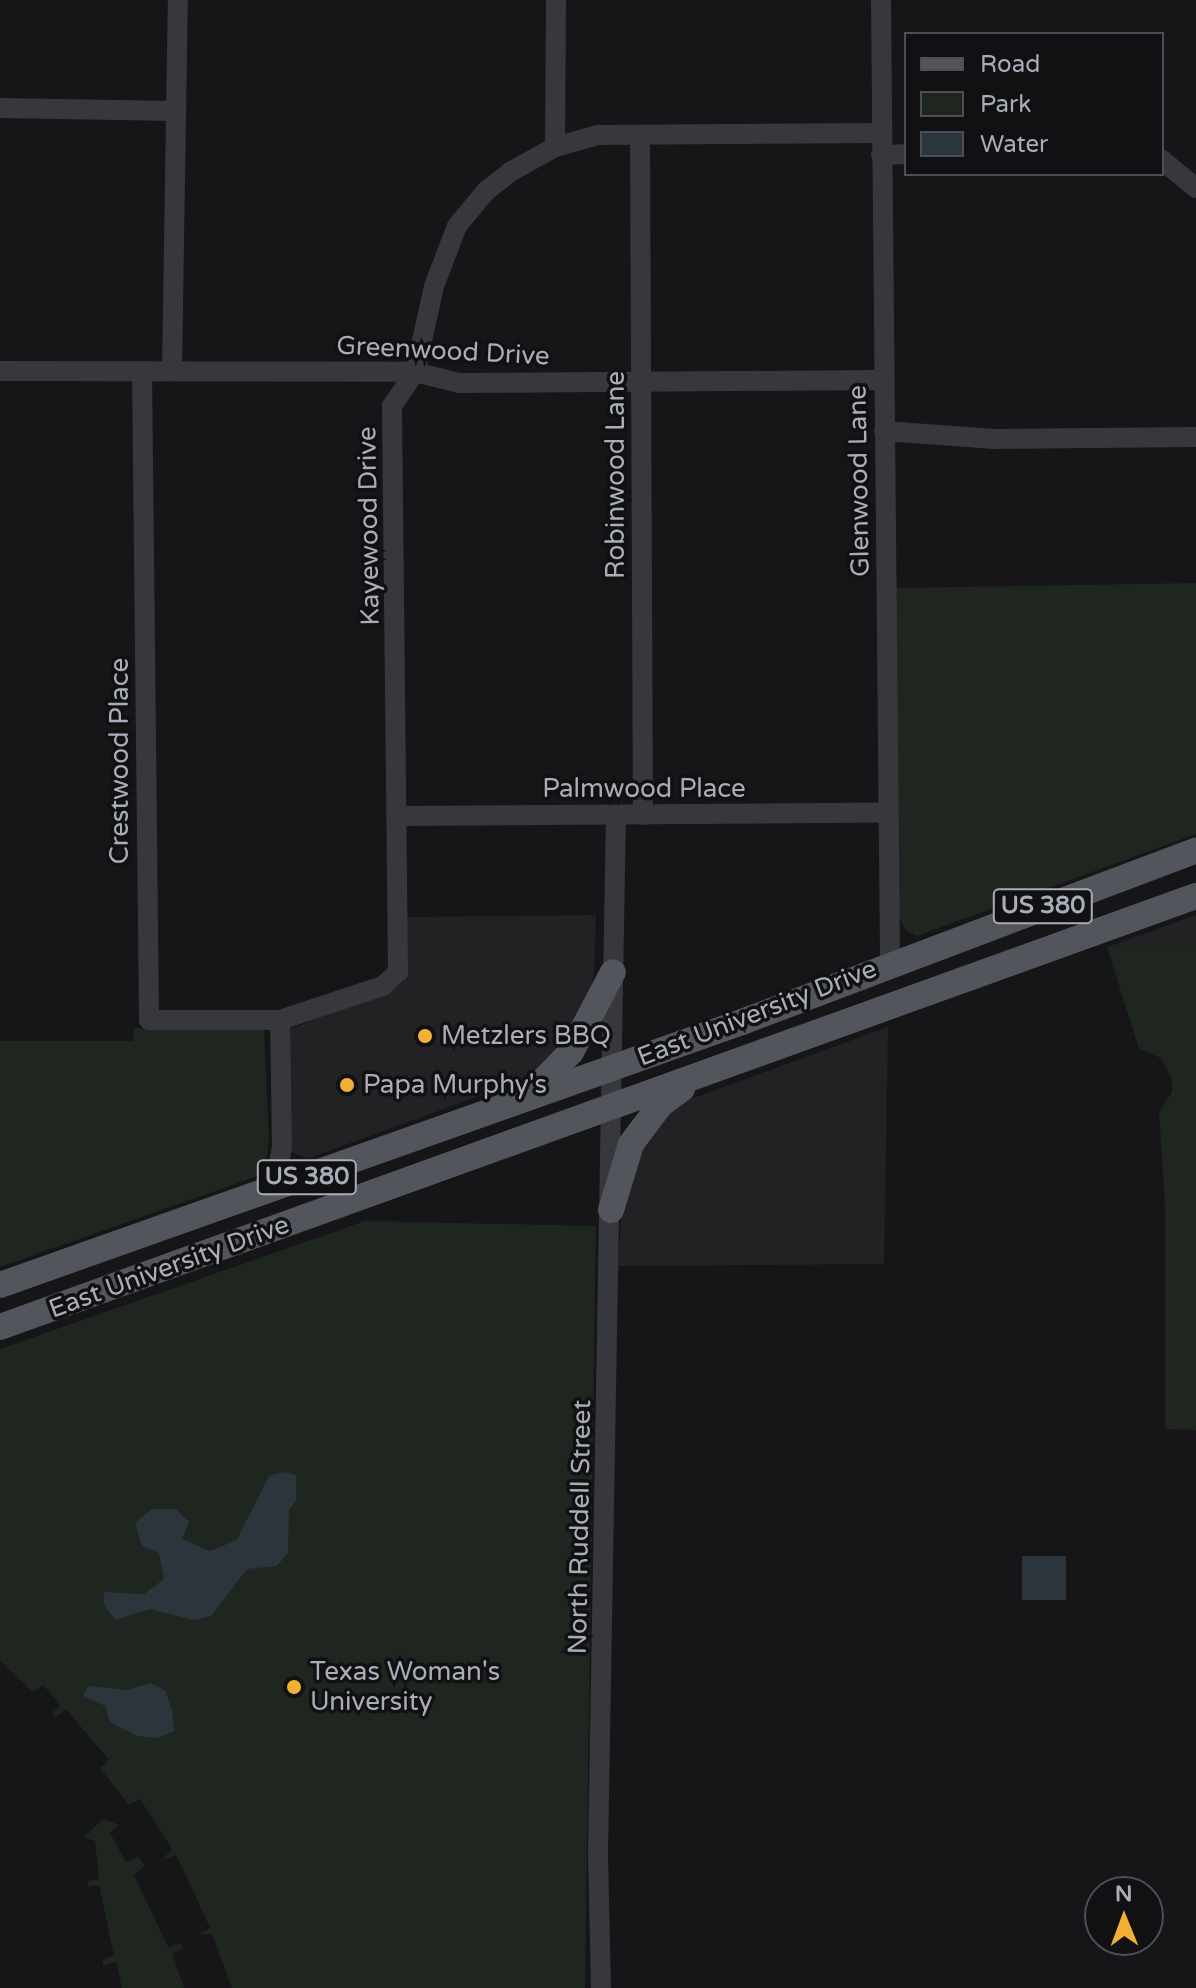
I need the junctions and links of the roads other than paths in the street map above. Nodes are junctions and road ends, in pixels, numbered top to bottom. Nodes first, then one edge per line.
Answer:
1 (178, 0) edge
2 (556, 0) edge
3 (881, 0) edge
4 (0, 108) edge
5 (176, 111) junction
6 (881, 133) junction
7 (640, 135) junction
8 (555, 147) junction
9 (904, 154) edge
10 (881, 155) junction
11 (1164, 162) edge
12 (1196, 188) edge
13 (0, 371) edge
14 (142, 371) junction
15 (172, 371) junction
16 (415, 372) junction
17 (883, 380) junction
18 (642, 381) junction
19 (884, 431) junction
20 (1196, 437) edge
21 (888, 813) junction
22 (616, 815) junction
23 (643, 815) junction
24 (400, 816) junction
25 (1196, 850) edge
26 (1196, 896) edge
27 (890, 962) junction
28 (613, 972) junction
29 (280, 1020) junction
30 (613, 1066) junction
31 (716, 1071) junction
32 (529, 1095) junction
33 (611, 1105) junction
34 (275, 1189) junction
35 (611, 1210) junction
36 (0, 1285) edge
37 (0, 1327) edge
38 (601, 1988) edge

1 - 5 street
2 - 8 street
3 - 6 street, Glenwood Lane
4 - 5 street
5 - 15 street
6 - 7 street, Kayewood Drive
6 - 10 street, Glenwood Lane
7 - 8 street, Kayewood Drive
7 - 18 street, Robinwood Lane
8 - 16 street, Kayewood Drive
9 - 10 street
10 - 17 street, Glenwood Lane
11 - 12 street
13 - 14 street, Greenwood Drive
14 - 15 street, Greenwood Drive
14 - 29 street, Crestwood Place
15 - 16 street, Greenwood Drive
16 - 18 street, Greenwood Drive
16 - 24 street, Kayewood Drive
17 - 18 street, Greenwood Drive
17 - 19 street, Glenwood Lane
18 - 23 street, Robinwood Lane
19 - 20 street
19 - 21 street, Glenwood Lane
21 - 23 street, Palmwood Place
21 - 27 street, Glenwood Lane
22 - 23 street, Palmwood Place
22 - 24 street, Palmwood Place
22 - 28 street
24 - 29 street, Kayewood Drive
25 - 27 main road, East University Drive / US 380
26 - 31 main road, East University Drive / US 380
27 - 30 main road, East University Drive / US 380
28 - 30 street
28 - 32 main road
29 - 34 street
30 - 32 main road, East University Drive / US 380
30 - 33 street, North Ruddell Street
31 - 33 main road, East University Drive / US 380
31 - 35 main road
32 - 34 main road, East University Drive / US 380
33 - 35 street, North Ruddell Street
33 - 37 main road, East University Drive / US 380
34 - 36 main road, East University Drive / US 380
35 - 38 street, North Ruddell Street

